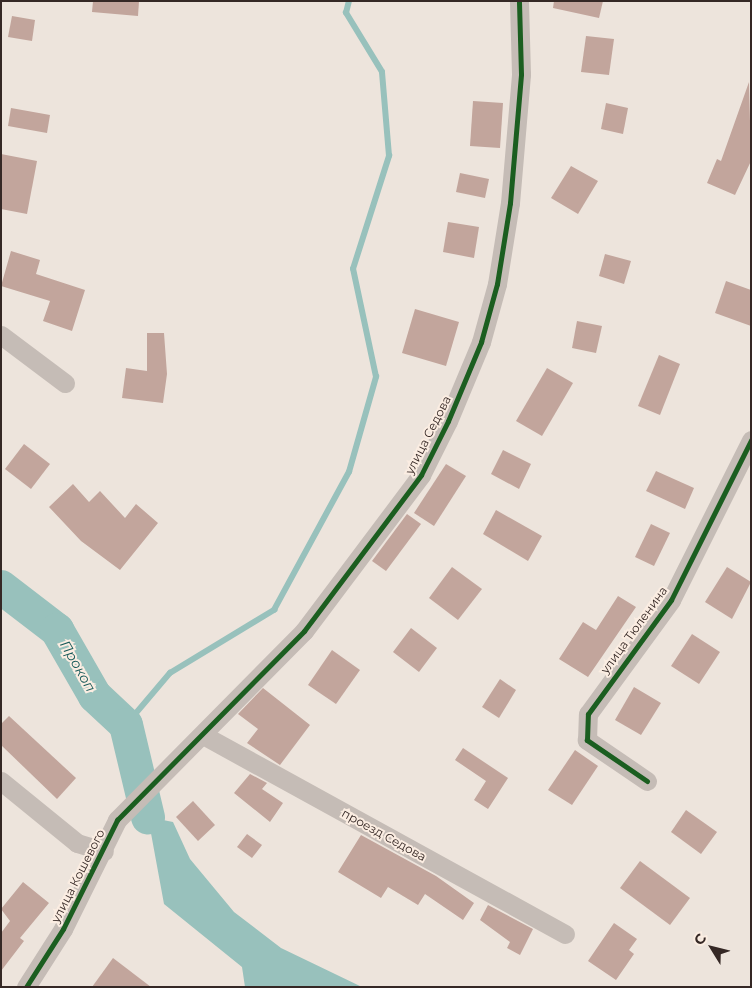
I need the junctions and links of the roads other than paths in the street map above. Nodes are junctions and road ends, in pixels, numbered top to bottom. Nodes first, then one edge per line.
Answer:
1 (519, 1) edge
2 (1, 335) edge
3 (65, 382) dead end
4 (751, 440) edge
5 (203, 735) junction
6 (1, 781) edge
7 (647, 781) dead end
8 (151, 785) joint
9 (104, 851) junction
10 (565, 934) dead end
11 (26, 987) edge

1 - 5 street, улица Седова
2 - 3 street
4 - 7 street, улица Тюленина
5 - 8 street, улица Седова
5 - 10 street, проезд Седова
6 - 9 street
8 - 9 street, улица Кошевого
9 - 11 street, улица Кошевого

